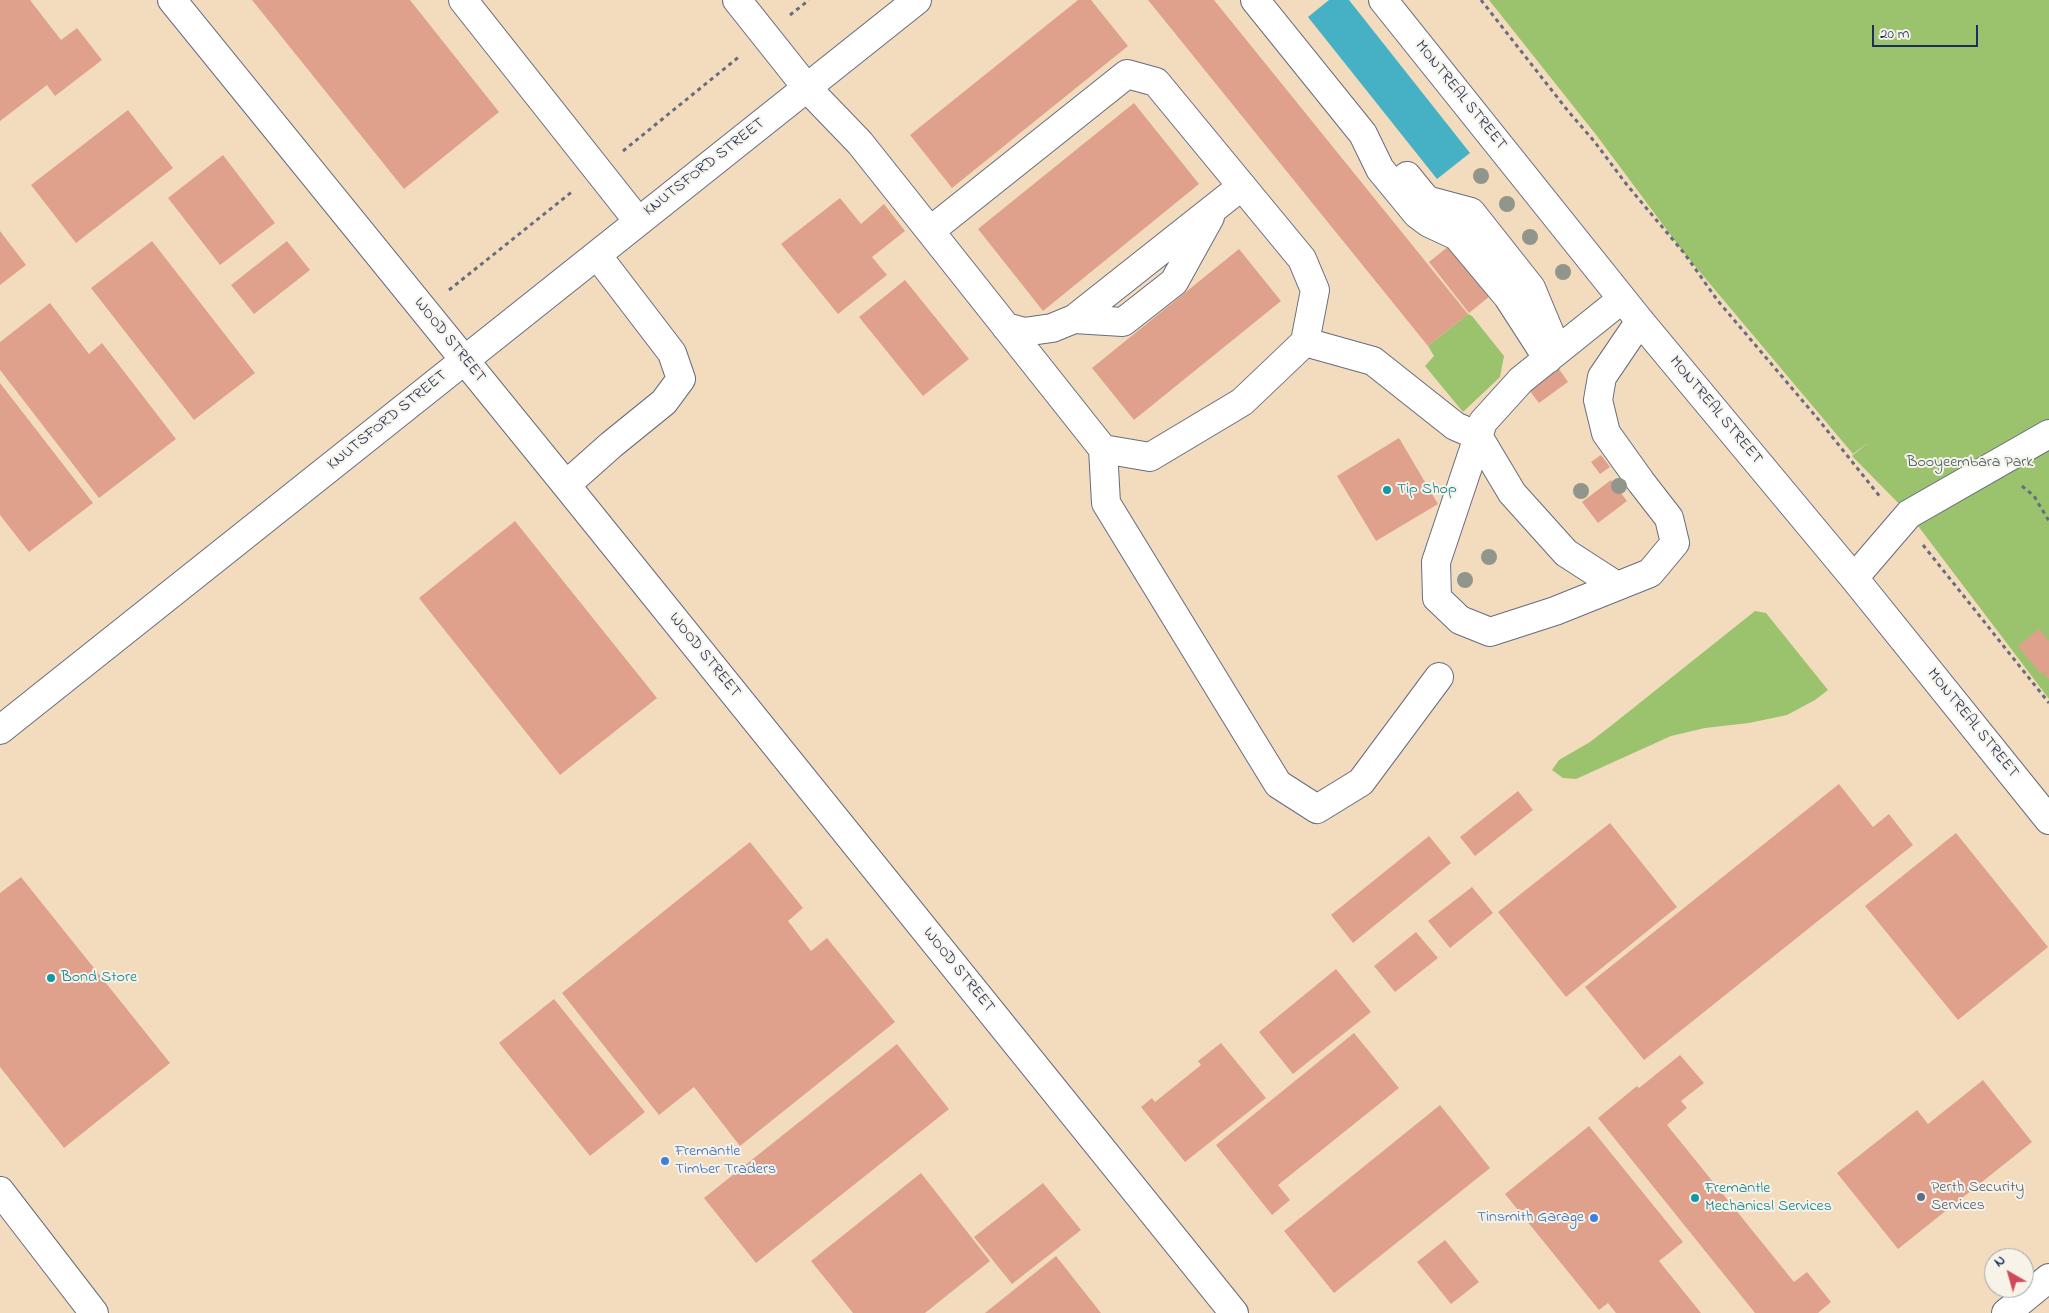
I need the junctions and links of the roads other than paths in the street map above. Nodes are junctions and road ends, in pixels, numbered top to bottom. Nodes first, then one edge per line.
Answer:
1 (172, 0) edge
2 (463, 0) edge
3 (737, 0) edge
4 (917, 0) edge
5 (1255, 0) edge
6 (1383, 0) edge
7 (807, 88) junction
8 (1242, 186) junction
9 (638, 221) junction
10 (930, 231) junction
11 (597, 254) junction
12 (1622, 298) junction
13 (1640, 321) junction
14 (1006, 326) junction
15 (1305, 342) junction
16 (1554, 355) junction
17 (465, 360) junction
18 (2049, 434) edge
19 (1478, 436) junction
20 (1103, 449) junction
21 (566, 485) junction
22 (1854, 578) junction
23 (1617, 586) junction
24 (1439, 677) dead end
25 (0, 730) edge
26 (2049, 820) edge
27 (0, 1191) edge
28 (2049, 1278) edge
29 (94, 1313) edge
30 (1234, 1313) edge
31 (2006, 1313) edge

1 - 17 street, WOOD STREET
2 - 9 street
3 - 7 street
4 - 7 street, KNUTSFORD STREET
5 - 16 street
6 - 12 street, MONTREAL STREET
7 - 9 street, KNUTSFORD STREET
7 - 10 street
8 - 10 street
8 - 14 street
8 - 15 street
9 - 11 street, KNUTSFORD STREET
10 - 14 street
11 - 17 street, KNUTSFORD STREET
11 - 21 street
12 - 13 street, MONTREAL STREET
12 - 16 street
13 - 22 street, MONTREAL STREET
13 - 23 street
14 - 20 street
15 - 19 street
15 - 20 street
16 - 19 street
17 - 21 street, WOOD STREET
17 - 25 street, KNUTSFORD STREET
18 - 22 street
19 - 23 street
19 - 23 street
20 - 24 street
21 - 30 street, WOOD STREET
22 - 26 street, MONTREAL STREET
27 - 29 street
28 - 31 street

